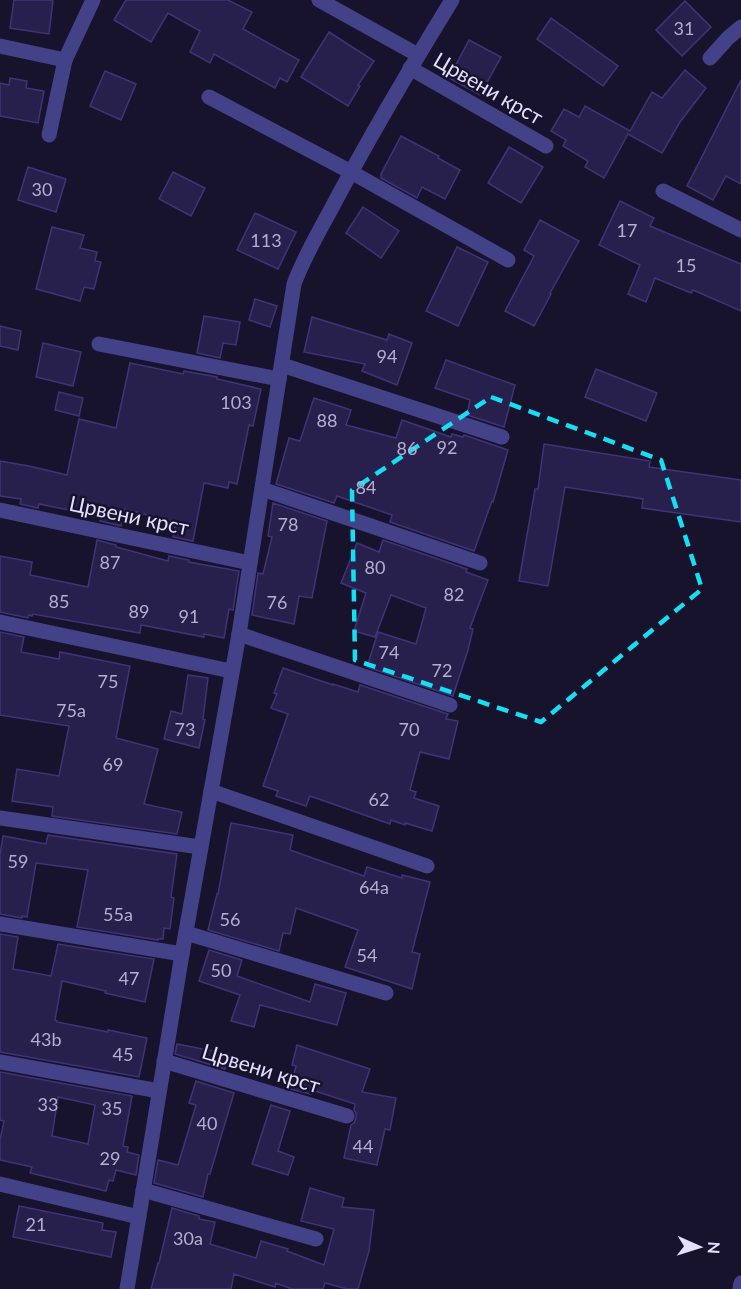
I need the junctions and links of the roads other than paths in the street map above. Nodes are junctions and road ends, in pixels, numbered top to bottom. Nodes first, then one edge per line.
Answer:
1 (93, 0) edge
2 (320, 0) edge
3 (452, 0) edge
4 (741, 27) edge
5 (0, 46) edge
6 (418, 55) junction
7 (710, 58) dead end
8 (65, 60) junction
9 (410, 68) junction
10 (209, 97) dead end
11 (49, 135) dead end
12 (546, 146) dead end
13 (351, 172) junction
14 (663, 191) dead end
15 (741, 230) edge
16 (508, 260) dead end
17 (99, 344) dead end
18 (281, 372) junction
19 (502, 437) dead end
20 (262, 489) junction
21 (0, 510) edge
22 (480, 562) dead end
23 (250, 563) junction
24 (0, 622) edge
25 (239, 634) junction
26 (231, 671) junction
27 (450, 705) dead end
28 (211, 791) junction
29 (0, 818) edge
30 (200, 847) junction
31 (427, 866) dead end
32 (0, 924) edge
33 (186, 933) junction
34 (182, 954) junction
35 (386, 993) dead end
36 (164, 1061) junction
37 (0, 1062) edge
38 (159, 1091) junction
39 (347, 1116) dead end
40 (0, 1184) edge
41 (143, 1190) junction
42 (139, 1217) junction
43 (316, 1239) dead end
44 (741, 1283) edge
45 (127, 1289) edge
46 (740, 1289) edge

1 - 8 street
2 - 6 street, Црвени крст
3 - 6 street, Црвени крст
4 - 7 street
5 - 8 street
6 - 9 street, Црвени крст
8 - 11 street
9 - 12 street, Црвени крст
9 - 13 street, Црвени крст
10 - 13 street
13 - 16 street
13 - 18 street, Црвени крст
14 - 15 street
17 - 18 street
18 - 19 street
18 - 20 street, Црвени крст
20 - 22 street
20 - 23 street, Црвени крст
21 - 23 street, Црвени крст
23 - 25 street, Црвени крст
24 - 26 street
25 - 26 street, Црвени крст
25 - 27 street
26 - 28 street, Црвени крст
28 - 30 street, Црвени крст
28 - 31 street
29 - 30 street
30 - 33 street, Црвени крст
32 - 34 street
33 - 34 street, Црвени крст
33 - 35 street
34 - 36 street, Црвени крст
36 - 38 street, Црвени крст
36 - 39 street, Црвени крст
37 - 38 street
38 - 41 street, Црвени крст
40 - 42 street
41 - 42 street, Црвени крст
41 - 43 street
42 - 45 street, Црвени крст
44 - 46 street

